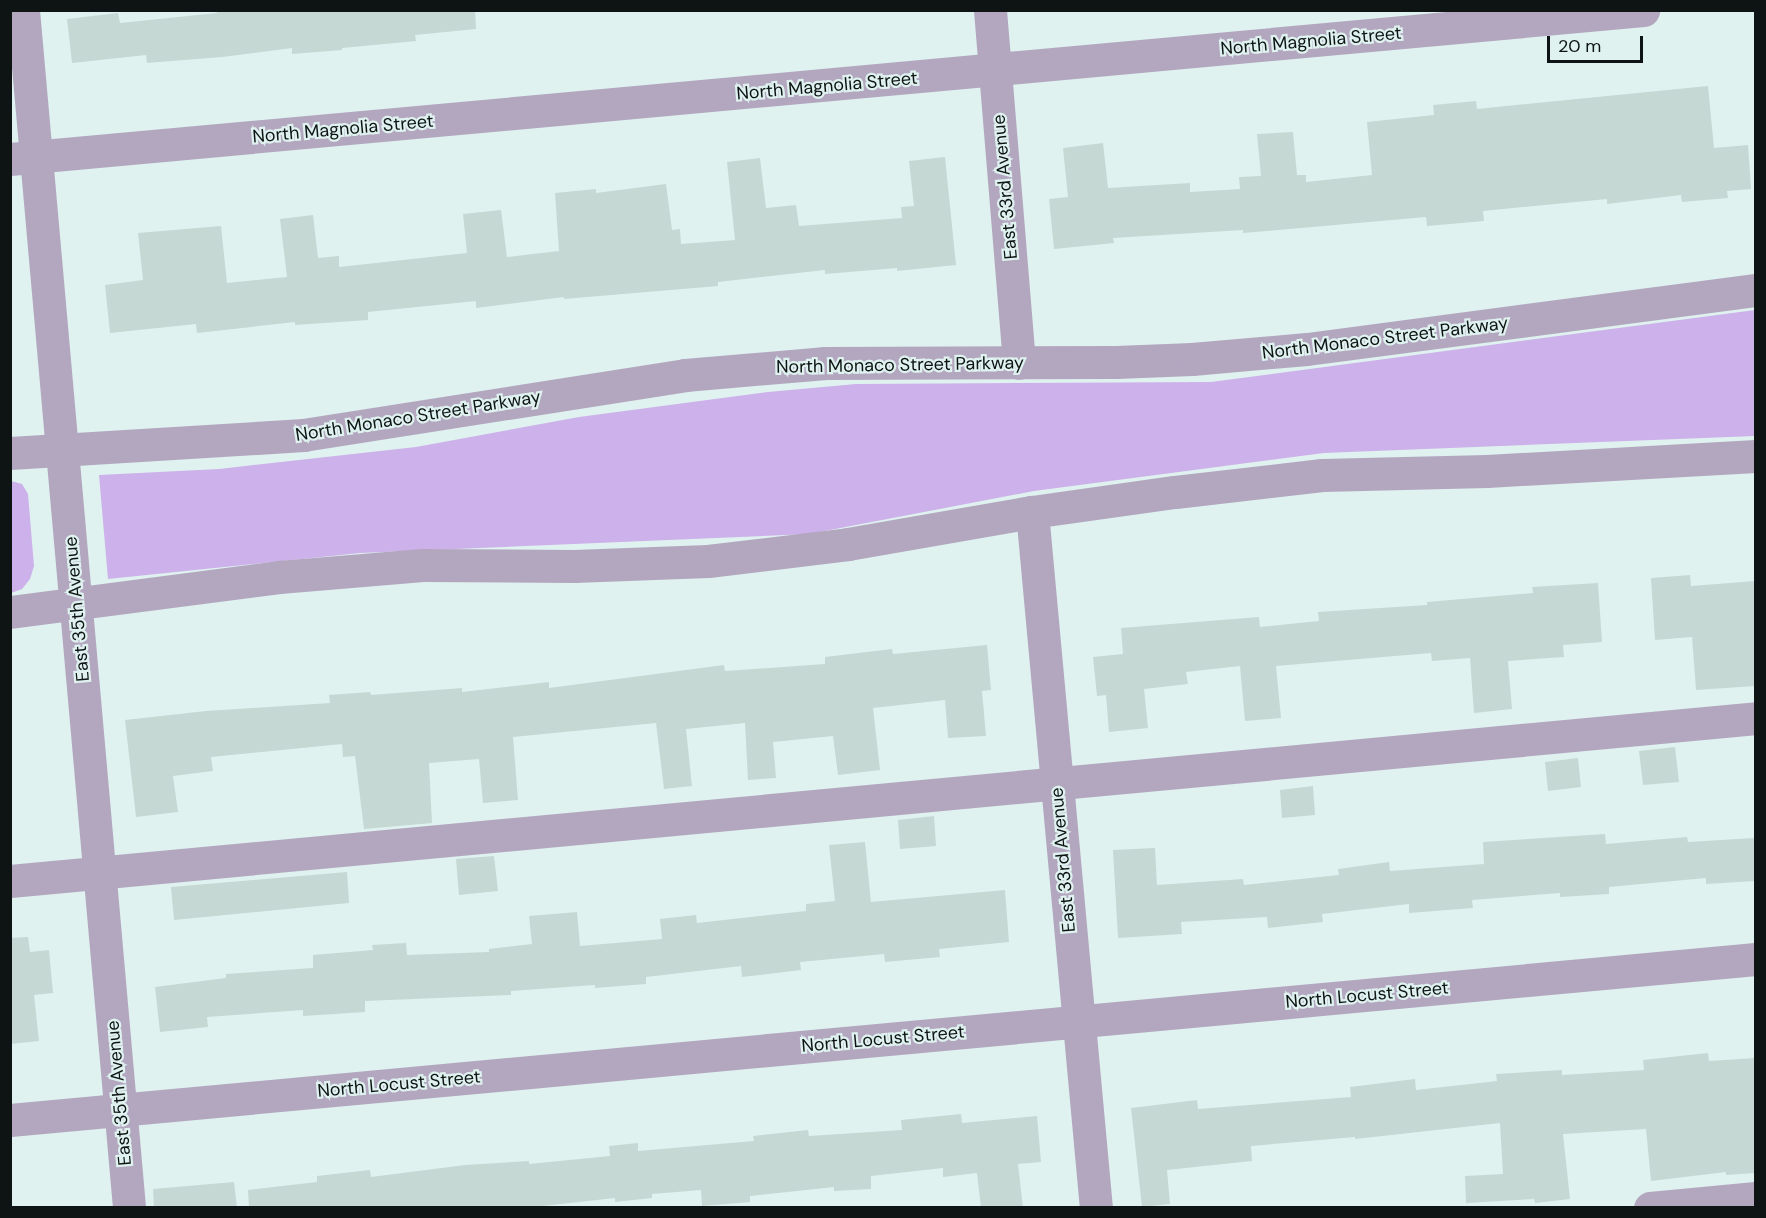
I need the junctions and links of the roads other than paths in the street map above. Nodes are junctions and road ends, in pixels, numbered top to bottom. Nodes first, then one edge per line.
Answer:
1 (23, 10) edge
2 (990, 10) edge
3 (1642, 10) edge
4 (995, 70) junction
5 (23, 158) edge
6 (1755, 290) edge
7 (1019, 363) junction
8 (62, 448) junction
9 (10, 453) edge
10 (1755, 456) edge
11 (1032, 512) junction
12 (77, 604) junction
13 (10, 612) edge
14 (1755, 718) edge
15 (1056, 783) junction
16 (100, 873) junction
17 (10, 881) edge
18 (1755, 959) edge
19 (1078, 1021) junction
20 (120, 1110) junction
21 (10, 1120) edge
22 (1755, 1198) edge
23 (129, 1208) edge
24 (1096, 1208) edge
25 (1650, 1208) edge

1 - 5 street, East 35th Avenue
2 - 4 street, East 33rd Avenue
3 - 4 street, North Magnolia Street
4 - 5 street, North Magnolia Street
4 - 7 street, East 33rd Avenue
5 - 8 street, East 35th Avenue
6 - 7 street, North Monaco Street Parkway
7 - 8 street, North Monaco Street Parkway
8 - 9 street, North Monaco Street Parkway
8 - 12 street, East 35th Avenue
10 - 11 street
11 - 12 street
11 - 15 street, East 33rd Avenue
12 - 13 street
12 - 16 street, East 35th Avenue
14 - 15 street
15 - 16 street
15 - 19 street, East 33rd Avenue
16 - 17 street
16 - 20 street, East 35th Avenue
18 - 19 street, North Locust Street
19 - 20 street, North Locust Street
19 - 24 street, East 33rd Avenue
20 - 21 street, North Locust Street
20 - 23 street, East 35th Avenue
22 - 25 street

